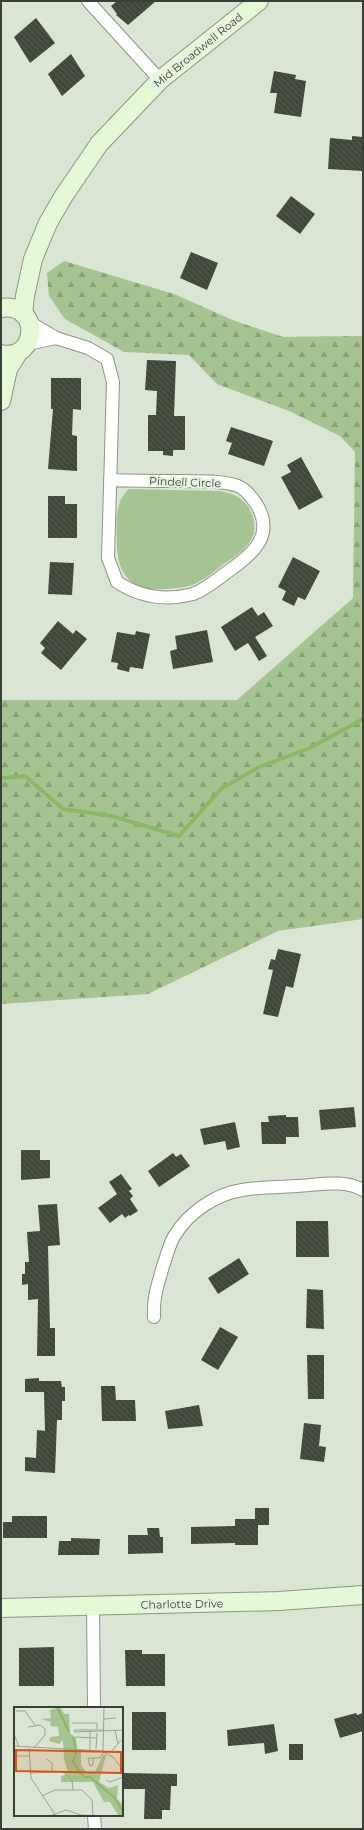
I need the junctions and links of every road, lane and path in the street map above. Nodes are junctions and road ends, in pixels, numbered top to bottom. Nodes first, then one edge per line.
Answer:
1 (88, 1) edge
2 (259, 1) edge
3 (160, 80) junction
4 (33, 259) junction
5 (2, 308) edge
6 (26, 318) junction
7 (56, 338) junction
8 (15, 350) edge
9 (1, 401) edge
10 (110, 480) junction
11 (363, 1190) edge
12 (154, 1316) dead end
13 (363, 1595) edge
14 (93, 1606) junction
15 (1, 1608) edge
16 (94, 1707) edge
17 (94, 1816) edge
18 (95, 1829) edge

1 - 3 street
2 - 3 street, Mid Broadwell Road
3 - 4 street, Mid Broadwell Road
4 - 5 street, Mid Broadwell Road
4 - 6 street, Mid Broadwell Road
5 - 6 street
6 - 7 street, Pindell Circle
6 - 8 street, Mid Broadwell Road
7 - 8 street, Pindell Circle
7 - 10 street, Pindell Circle
8 - 9 street
10 - 10 street, Pindell Circle
11 - 12 street
13 - 14 street, Charlotte Drive
14 - 15 street, Charlotte Drive
14 - 16 street
17 - 18 street

